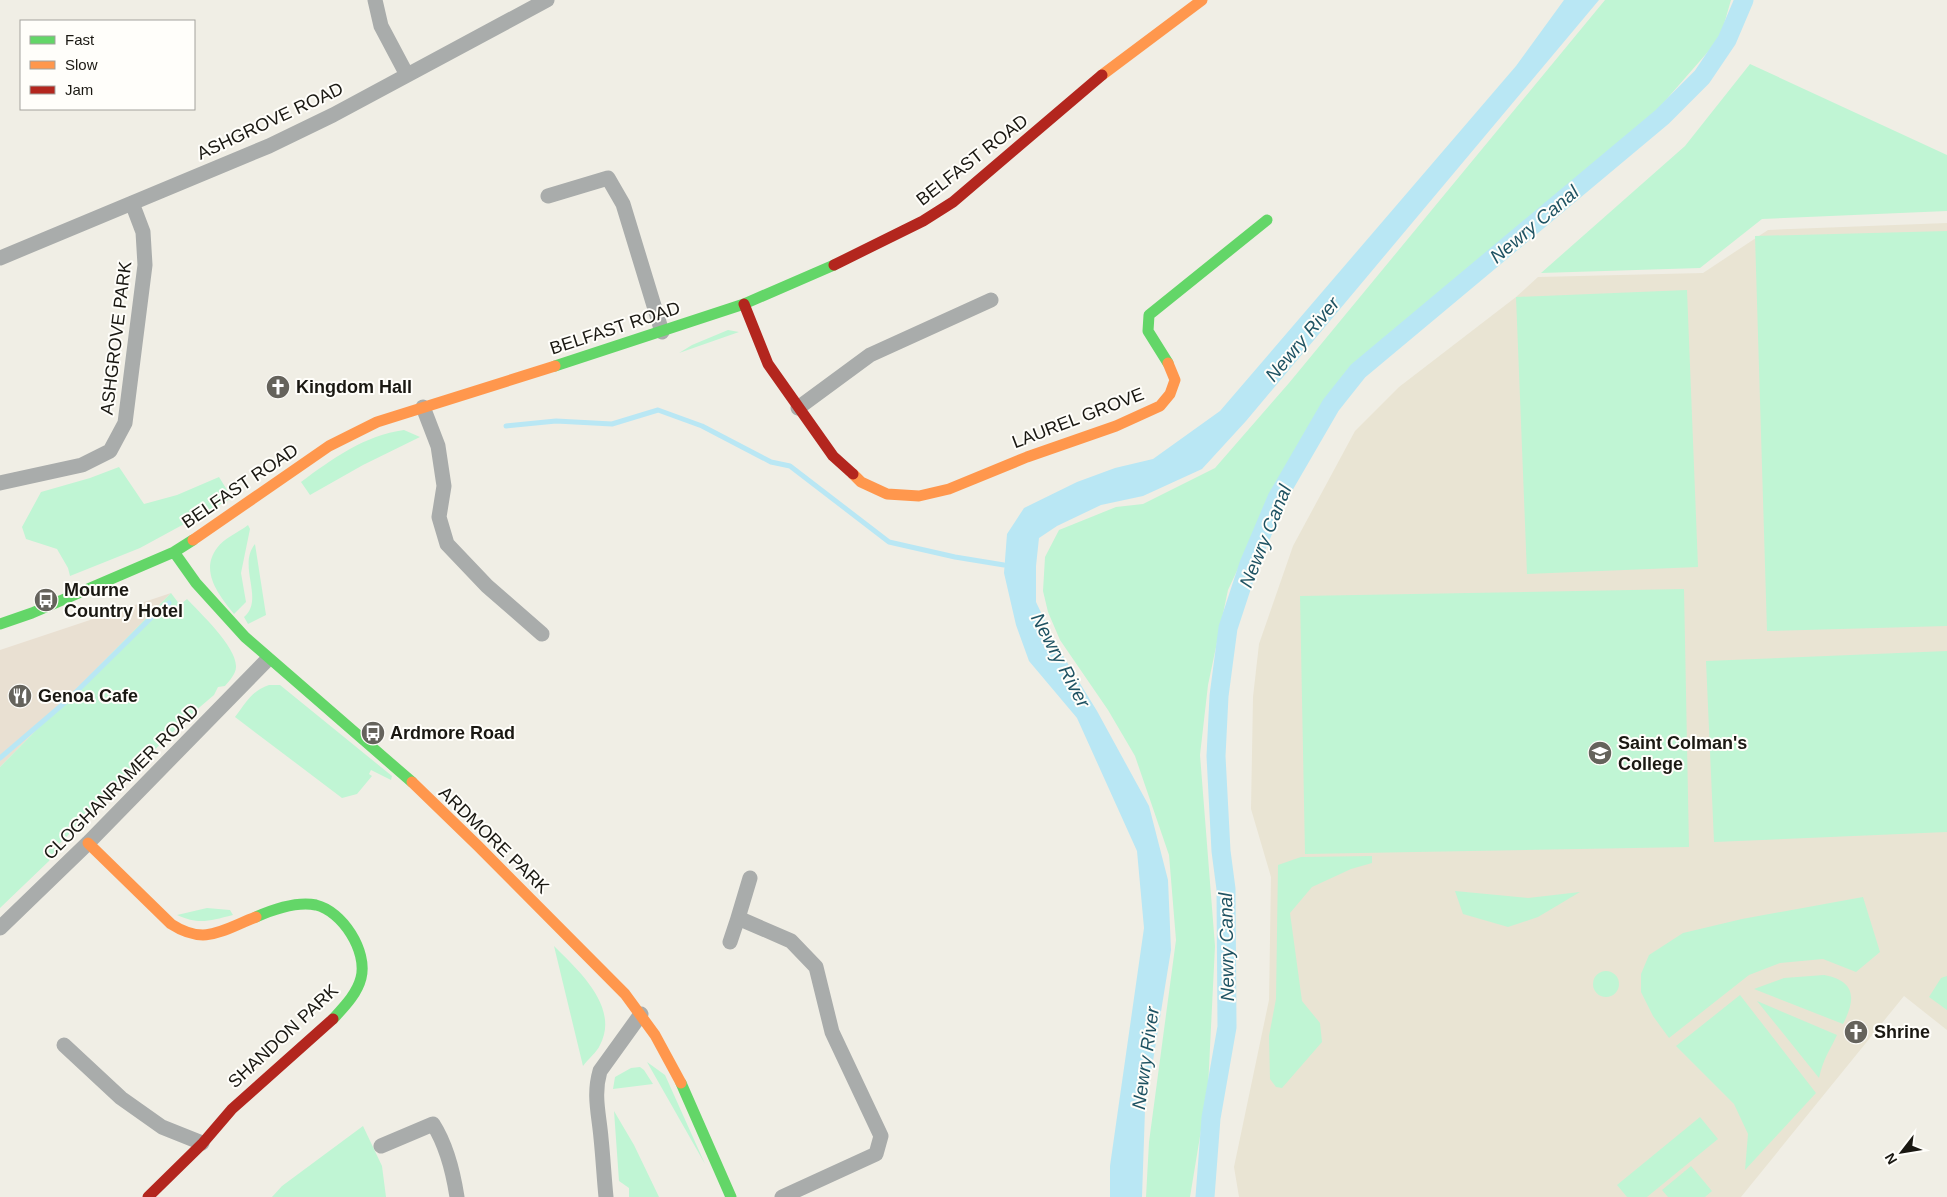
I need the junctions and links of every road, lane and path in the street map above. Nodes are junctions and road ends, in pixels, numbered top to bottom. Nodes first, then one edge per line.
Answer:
1 (375, 0) edge
2 (547, 0) edge
3 (1202, 0) edge
4 (407, 75) junction
5 (548, 196) dead end
6 (132, 203) junction
7 (1267, 220) dead end
8 (0, 258) edge
9 (991, 300) dead end
10 (744, 304) junction
11 (662, 332) junction
12 (423, 407) junction
13 (798, 408) junction
14 (0, 483) edge
15 (174, 552) junction
16 (0, 624) edge
17 (542, 634) dead end
18 (267, 660) junction
19 (88, 842) junction
20 (750, 878) dead end
21 (738, 918) junction
22 (0, 928) edge
23 (730, 942) dead end
24 (641, 1014) junction
25 (64, 1045) dead end
26 (202, 1143) junction
27 (381, 1146) dead end
28 (148, 1197) edge
29 (457, 1197) edge
30 (606, 1197) edge
31 (731, 1197) edge
32 (782, 1197) edge

1 - 4 street
2 - 4 street, ASHGROVE ROAD
3 - 10 main road, BELFAST ROAD
4 - 6 street, ASHGROVE ROAD
5 - 11 street
6 - 8 street, ASHGROVE ROAD
6 - 14 street, ASHGROVE PARK
7 - 13 main road, LAUREL GROVE
9 - 13 street
10 - 11 main road, BELFAST ROAD
10 - 13 main road, LAUREL GROVE
11 - 12 main road, BELFAST ROAD
12 - 15 main road, BELFAST ROAD
12 - 17 street
15 - 16 main road, BELFAST ROAD
15 - 18 main road, ARDMORE PARK
18 - 19 street, CLOGHANRAMER ROAD
18 - 24 main road, ARDMORE PARK
19 - 22 street, CLOGHANRAMER ROAD
19 - 26 main road, SHANDON PARK
20 - 21 street
21 - 23 street
21 - 32 street
24 - 30 street
24 - 31 main road, ARDMORE PARK
25 - 26 street
26 - 28 main road, SHANDON PARK
27 - 29 street

